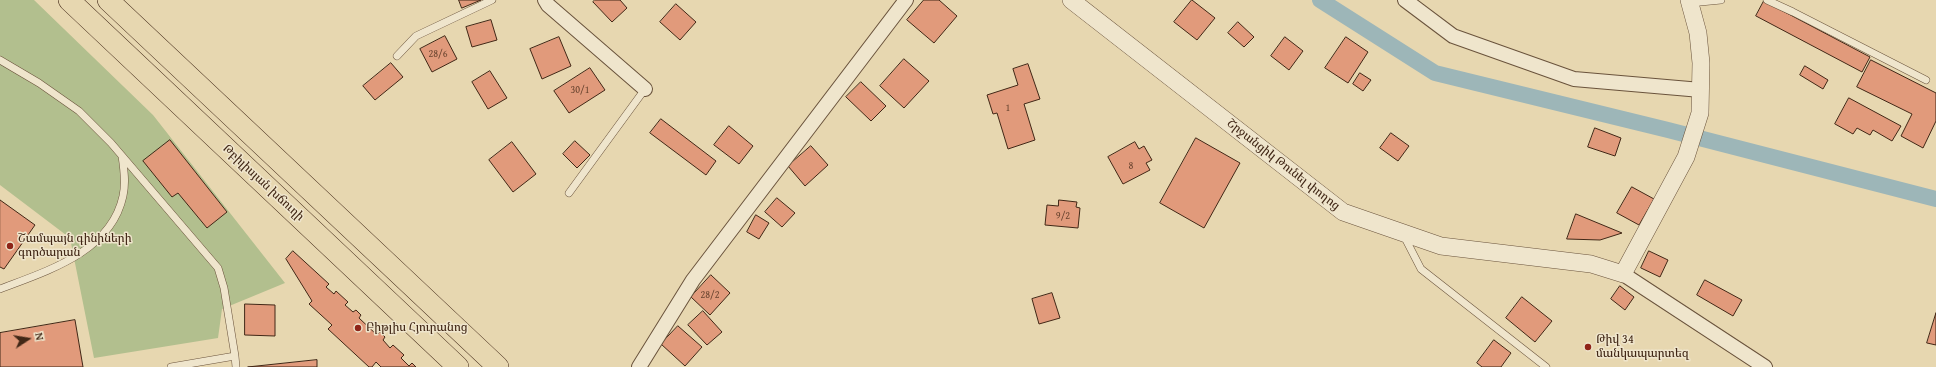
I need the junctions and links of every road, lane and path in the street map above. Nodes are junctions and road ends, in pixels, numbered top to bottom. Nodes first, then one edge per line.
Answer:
1 (69, 0) edge
2 (108, 0) edge
3 (492, 0) edge
4 (544, 0) edge
5 (906, 0) edge
6 (1071, 0) edge
7 (1405, 0) edge
8 (1721, 0) edge
9 (1766, 0) edge
10 (1689, 1) edge
11 (397, 56) dead end
12 (0, 60) edge
13 (1926, 80) dead end
14 (645, 89) joint
15 (1701, 90) junction
16 (122, 156) junction
17 (569, 193) dead end
18 (1402, 233) junction
19 (1623, 274) junction
20 (0, 289) edge
21 (235, 356) junction
22 (452, 364) edge
23 (171, 367) edge
24 (236, 367) edge
25 (498, 367) edge
26 (639, 367) edge
27 (1546, 367) edge
28 (1765, 367) edge

1 - 22 main road, Թբիլիսյան խճուղի
2 - 25 main road
3 - 11 lane
4 - 14 street
5 - 26 street
6 - 18 street, Շրջանցիկ Թունել փողոց
7 - 15 street
8 - 10 lane
9 - 13 lane
10 - 15 street
12 - 16 lane
14 - 17 lane
15 - 19 street
16 - 20 lane
16 - 21 lane
18 - 19 street, Շրջանցիկ Թունել փողոց
18 - 27 lane
19 - 28 street, Շրջանցիկ Թունել փողոց
21 - 23 lane
21 - 24 lane

